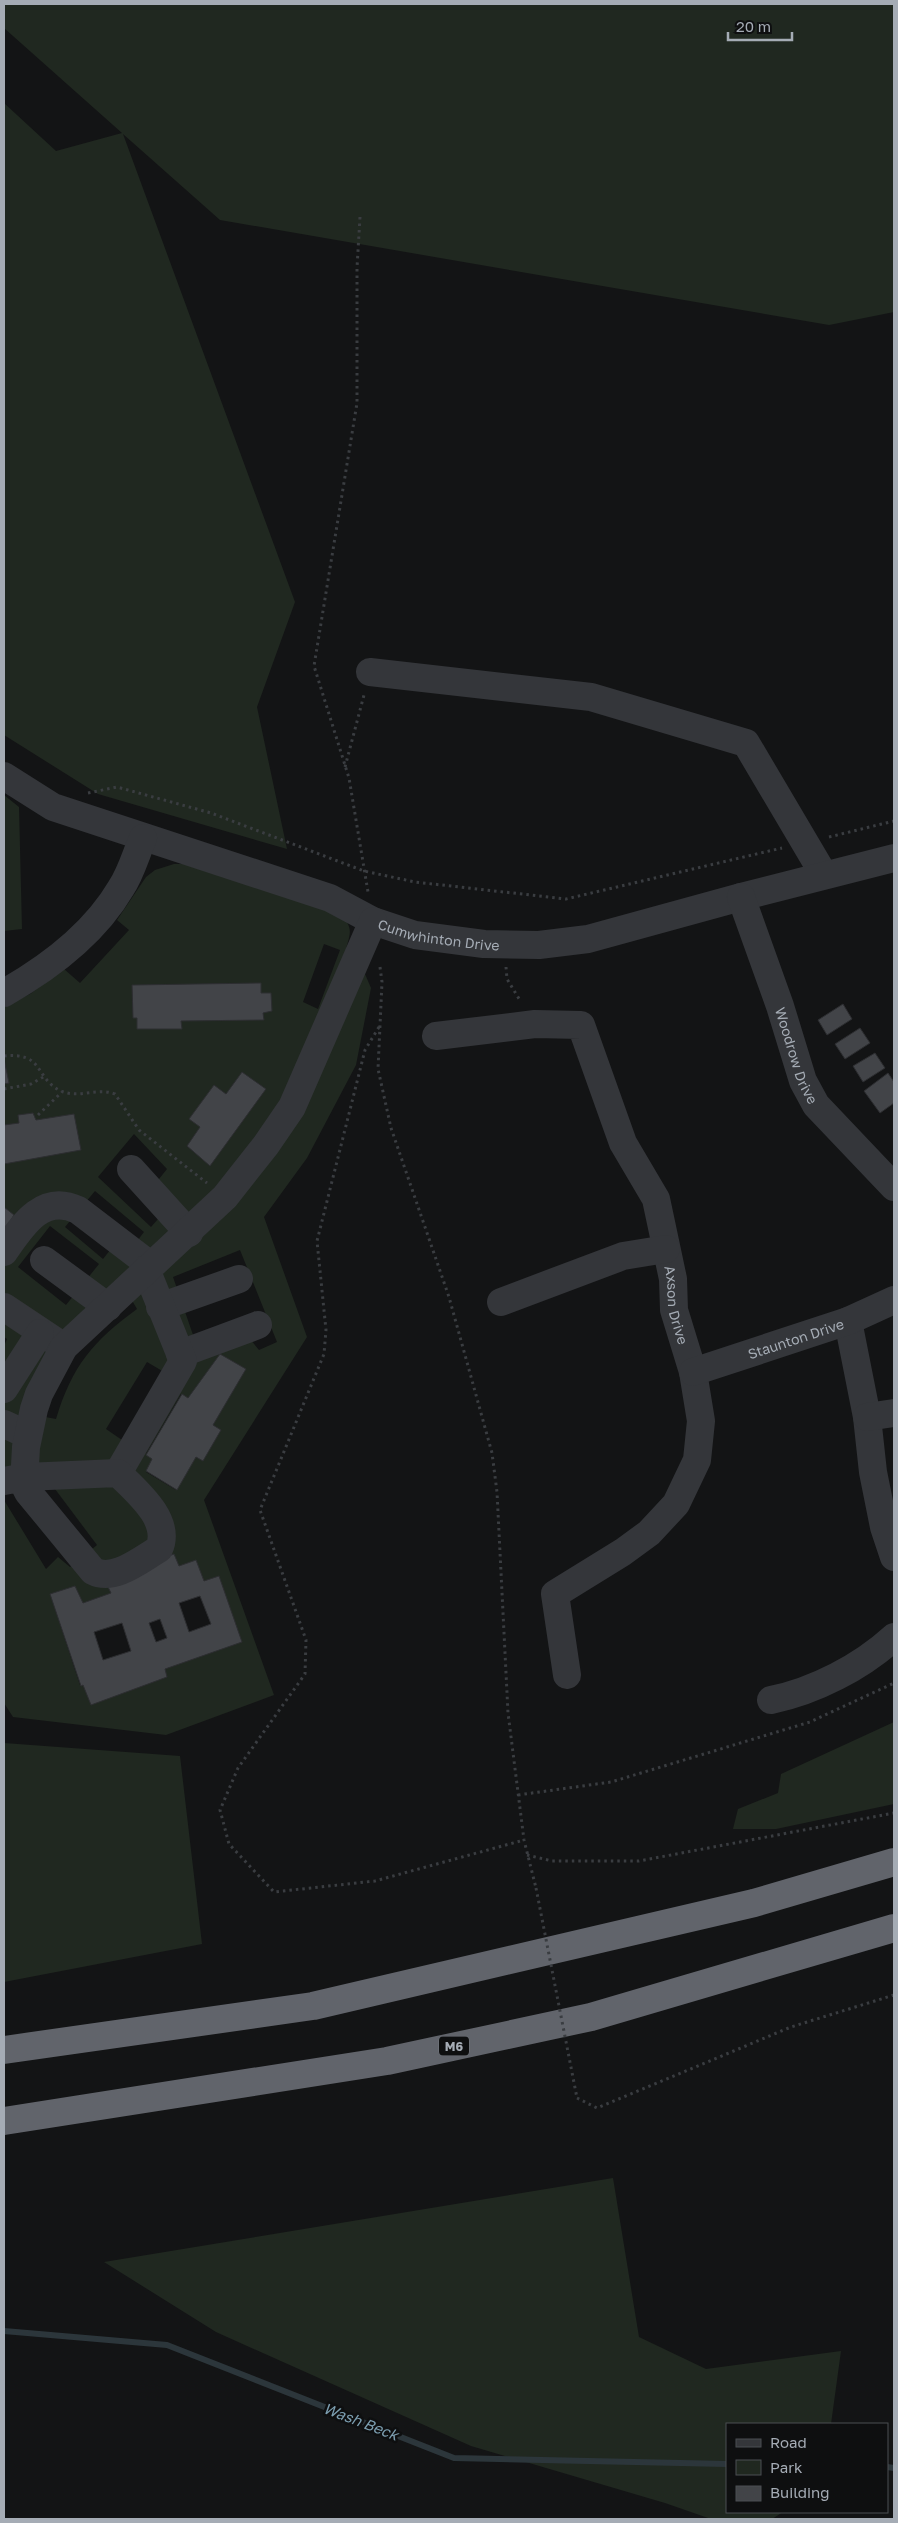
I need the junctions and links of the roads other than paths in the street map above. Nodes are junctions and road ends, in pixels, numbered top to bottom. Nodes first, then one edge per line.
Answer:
1 (370, 672) road end
2 (4, 776) edge
3 (143, 838) junction
4 (894, 858) edge
5 (824, 875) junction
6 (741, 896) junction
7 (373, 921) junction
8 (4, 992) edge
9 (436, 1036) dead end
10 (131, 1169) dead end
11 (894, 1187) edge
12 (189, 1232) junction
13 (666, 1249) junction
14 (4, 1252) edge
15 (44, 1260) dead end
16 (148, 1267) junction
17 (239, 1279) dead end
18 (894, 1300) edge
19 (501, 1302) dead end
20 (4, 1307) edge
21 (108, 1307) junction
22 (160, 1307) junction
23 (848, 1321) junction
24 (258, 1325) dead end
25 (40, 1332) junction
26 (64, 1347) junction
27 (180, 1354) junction
28 (694, 1372) junction
29 (4, 1389) edge
30 (894, 1413) edge
31 (867, 1417) junction
32 (4, 1424) edge
33 (28, 1436) junction
34 (118, 1473) junction
35 (14, 1479) edge
36 (894, 1558) edge
37 (894, 1637) edge
38 (567, 1675) dead end
39 (772, 1700) dead end
40 (894, 1862) edge
41 (894, 1928) edge
42 (4, 2050) edge
43 (4, 2121) edge

1 - 5 street
2 - 3 street, Cumwhinton Drive
3 - 7 street, Cumwhinton Drive
3 - 8 street
4 - 5 street, Cumwhinton Drive
5 - 6 street, Cumwhinton Drive
6 - 7 street, Cumwhinton Drive
6 - 11 street, Woodrow Drive
7 - 12 street
9 - 13 street, Axson Drive
10 - 12 street
12 - 16 street
13 - 19 street
13 - 28 street, Axson Drive
14 - 16 street
15 - 21 street
16 - 21 street
16 - 22 street
17 - 22 street
18 - 23 street, Staunton Drive
20 - 25 street
21 - 26 street
22 - 27 street
23 - 28 street, Staunton Drive
23 - 31 street
24 - 27 street
25 - 26 street
25 - 29 street
26 - 33 street
27 - 34 street
28 - 38 street, Axson Drive
30 - 31 street
31 - 36 street
32 - 33 street
33 - 35 street
34 - 35 street
34 - 35 street
37 - 39 street
40 - 42 highway
41 - 43 highway, M6

